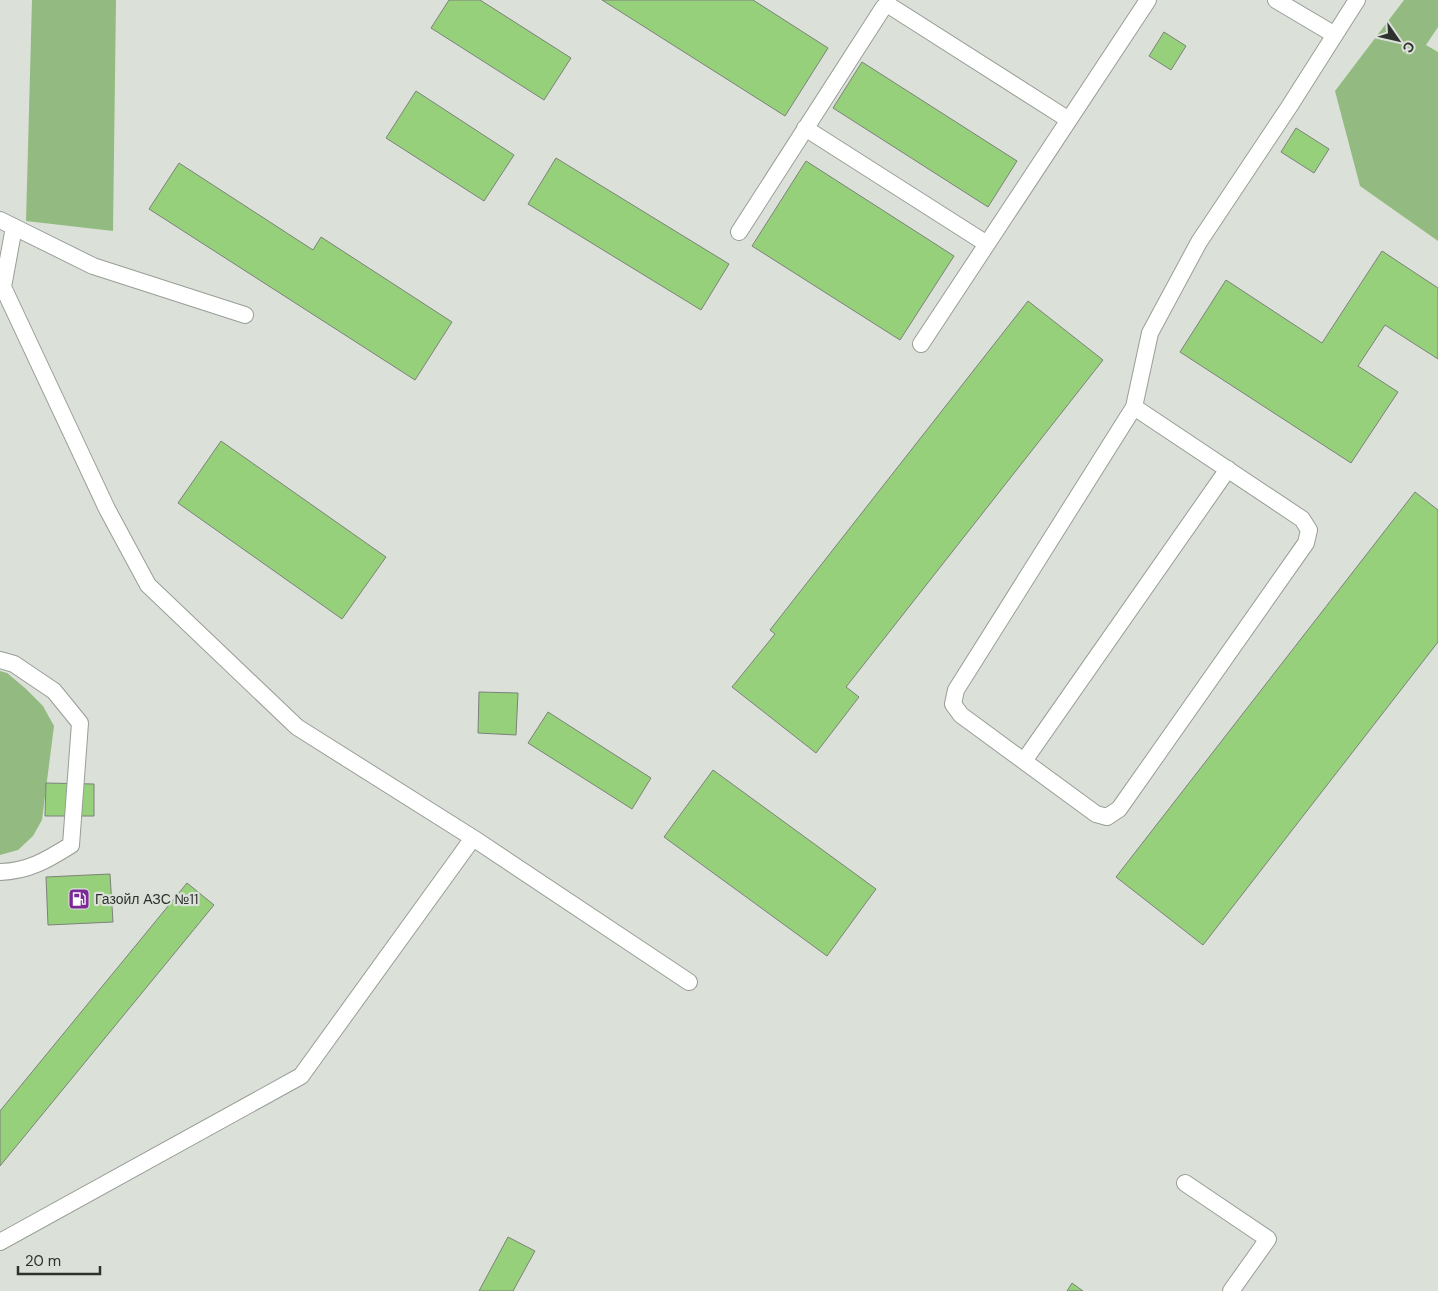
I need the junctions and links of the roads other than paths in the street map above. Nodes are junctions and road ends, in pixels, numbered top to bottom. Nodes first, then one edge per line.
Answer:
1 (1148, 0) edge
2 (1276, 0) edge
3 (1357, 0) edge
4 (1334, 35) junction
5 (1069, 120) junction
6 (806, 128) junction
7 (7, 224) edge
8 (739, 232) dead end
9 (987, 244) junction
10 (245, 315) dead end
11 (921, 344) dead end
12 (1134, 407) junction
13 (1228, 469) junction
14 (0, 660) edge
15 (1024, 761) junction
16 (473, 838) junction
17 (0, 872) edge
18 (689, 982) dead end
19 (1185, 1183) dead end
20 (0, 1242) edge
21 (1231, 1291) edge

1 - 5 lane
2 - 4 lane
3 - 4 lane
4 - 12 lane
5 - 6 lane
5 - 9 lane
6 - 8 lane
6 - 9 lane
7 - 10 lane
7 - 16 lane
9 - 11 lane
12 - 13 lane
12 - 15 lane
13 - 15 lane
13 - 15 lane
14 - 17 lane
16 - 18 lane
16 - 20 lane
19 - 21 lane

